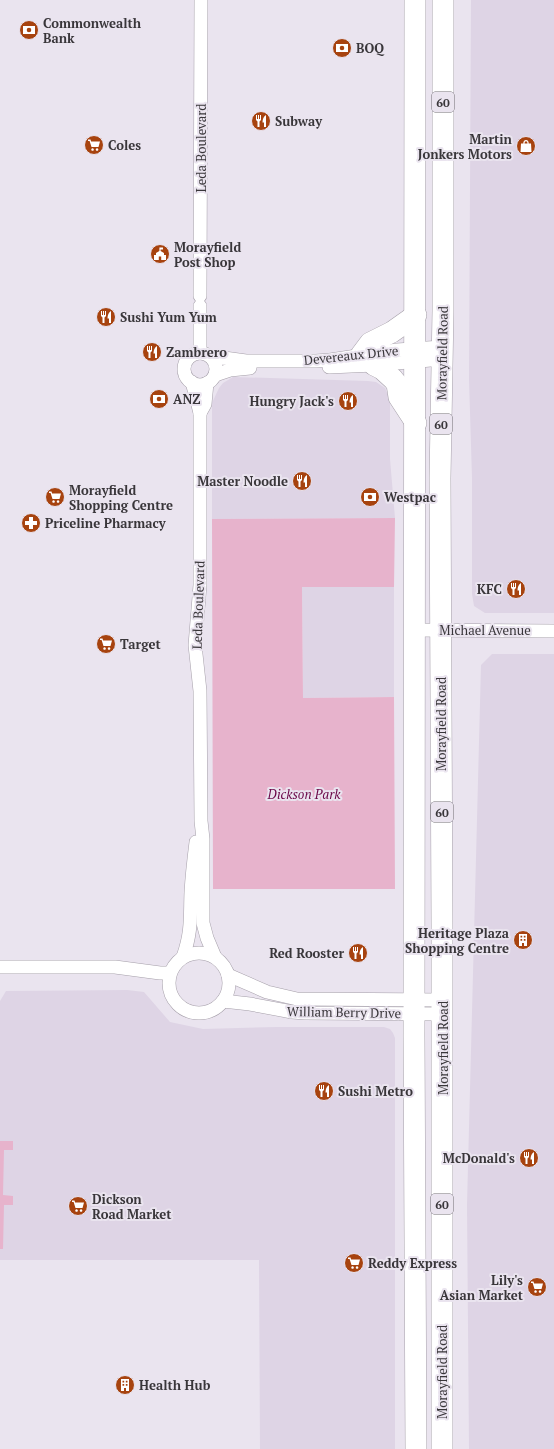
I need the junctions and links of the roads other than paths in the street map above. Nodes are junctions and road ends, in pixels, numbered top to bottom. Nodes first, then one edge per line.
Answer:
1 (201, 0) edge
2 (415, 0) edge
3 (443, 0) edge
4 (416, 315) junction
5 (200, 353) junction
6 (442, 353) junction
7 (416, 355) junction
8 (213, 359) junction
9 (367, 360) junction
10 (211, 379) junction
11 (192, 382) junction
12 (200, 413) junction
13 (416, 423) junction
14 (415, 630) junction
15 (440, 630) junction
16 (554, 631) edge
17 (201, 821) junction
18 (183, 957) junction
19 (215, 957) junction
20 (0, 967) edge
21 (170, 973) junction
22 (228, 975) junction
23 (224, 1001) junction
24 (414, 1007) junction
25 (442, 1007) junction
26 (416, 1449) edge
27 (442, 1449) edge

1 - 5 street, Leda Boulevard
2 - 4 main road, Morayfield Road / 60
3 - 6 main road, Morayfield Road / 60
4 - 7 main road, Morayfield Road / 60
4 - 9 main road
5 - 8 street
5 - 11 street
6 - 7 street, Devereaux Drive
6 - 15 main road, Morayfield Road / 60
7 - 9 street, Devereaux Drive
7 - 13 main road, Morayfield Road / 60
8 - 9 street, Devereaux Drive
8 - 10 street
9 - 10 street, Devereaux Drive
9 - 13 main road
10 - 11 street
10 - 12 street, Leda Boulevard
11 - 12 street, Leda Boulevard
12 - 17 street, Leda Boulevard
13 - 14 main road, Morayfield Road / 60
14 - 15 street, Michael Avenue
14 - 24 main road, Morayfield Road / 60
15 - 16 street, Michael Avenue
15 - 25 main road, Morayfield Road / 60
17 - 18 street, Leda Boulevard
17 - 19 street, Leda Boulevard
18 - 19 street
18 - 21 street
19 - 22 street
20 - 21 street
21 - 23 street
22 - 23 street
22 - 24 street, William Berry Drive
23 - 24 street, William Berry Drive
24 - 25 street, William Berry Drive
24 - 26 main road, Morayfield Road / 60
25 - 27 main road, Morayfield Road / 60

